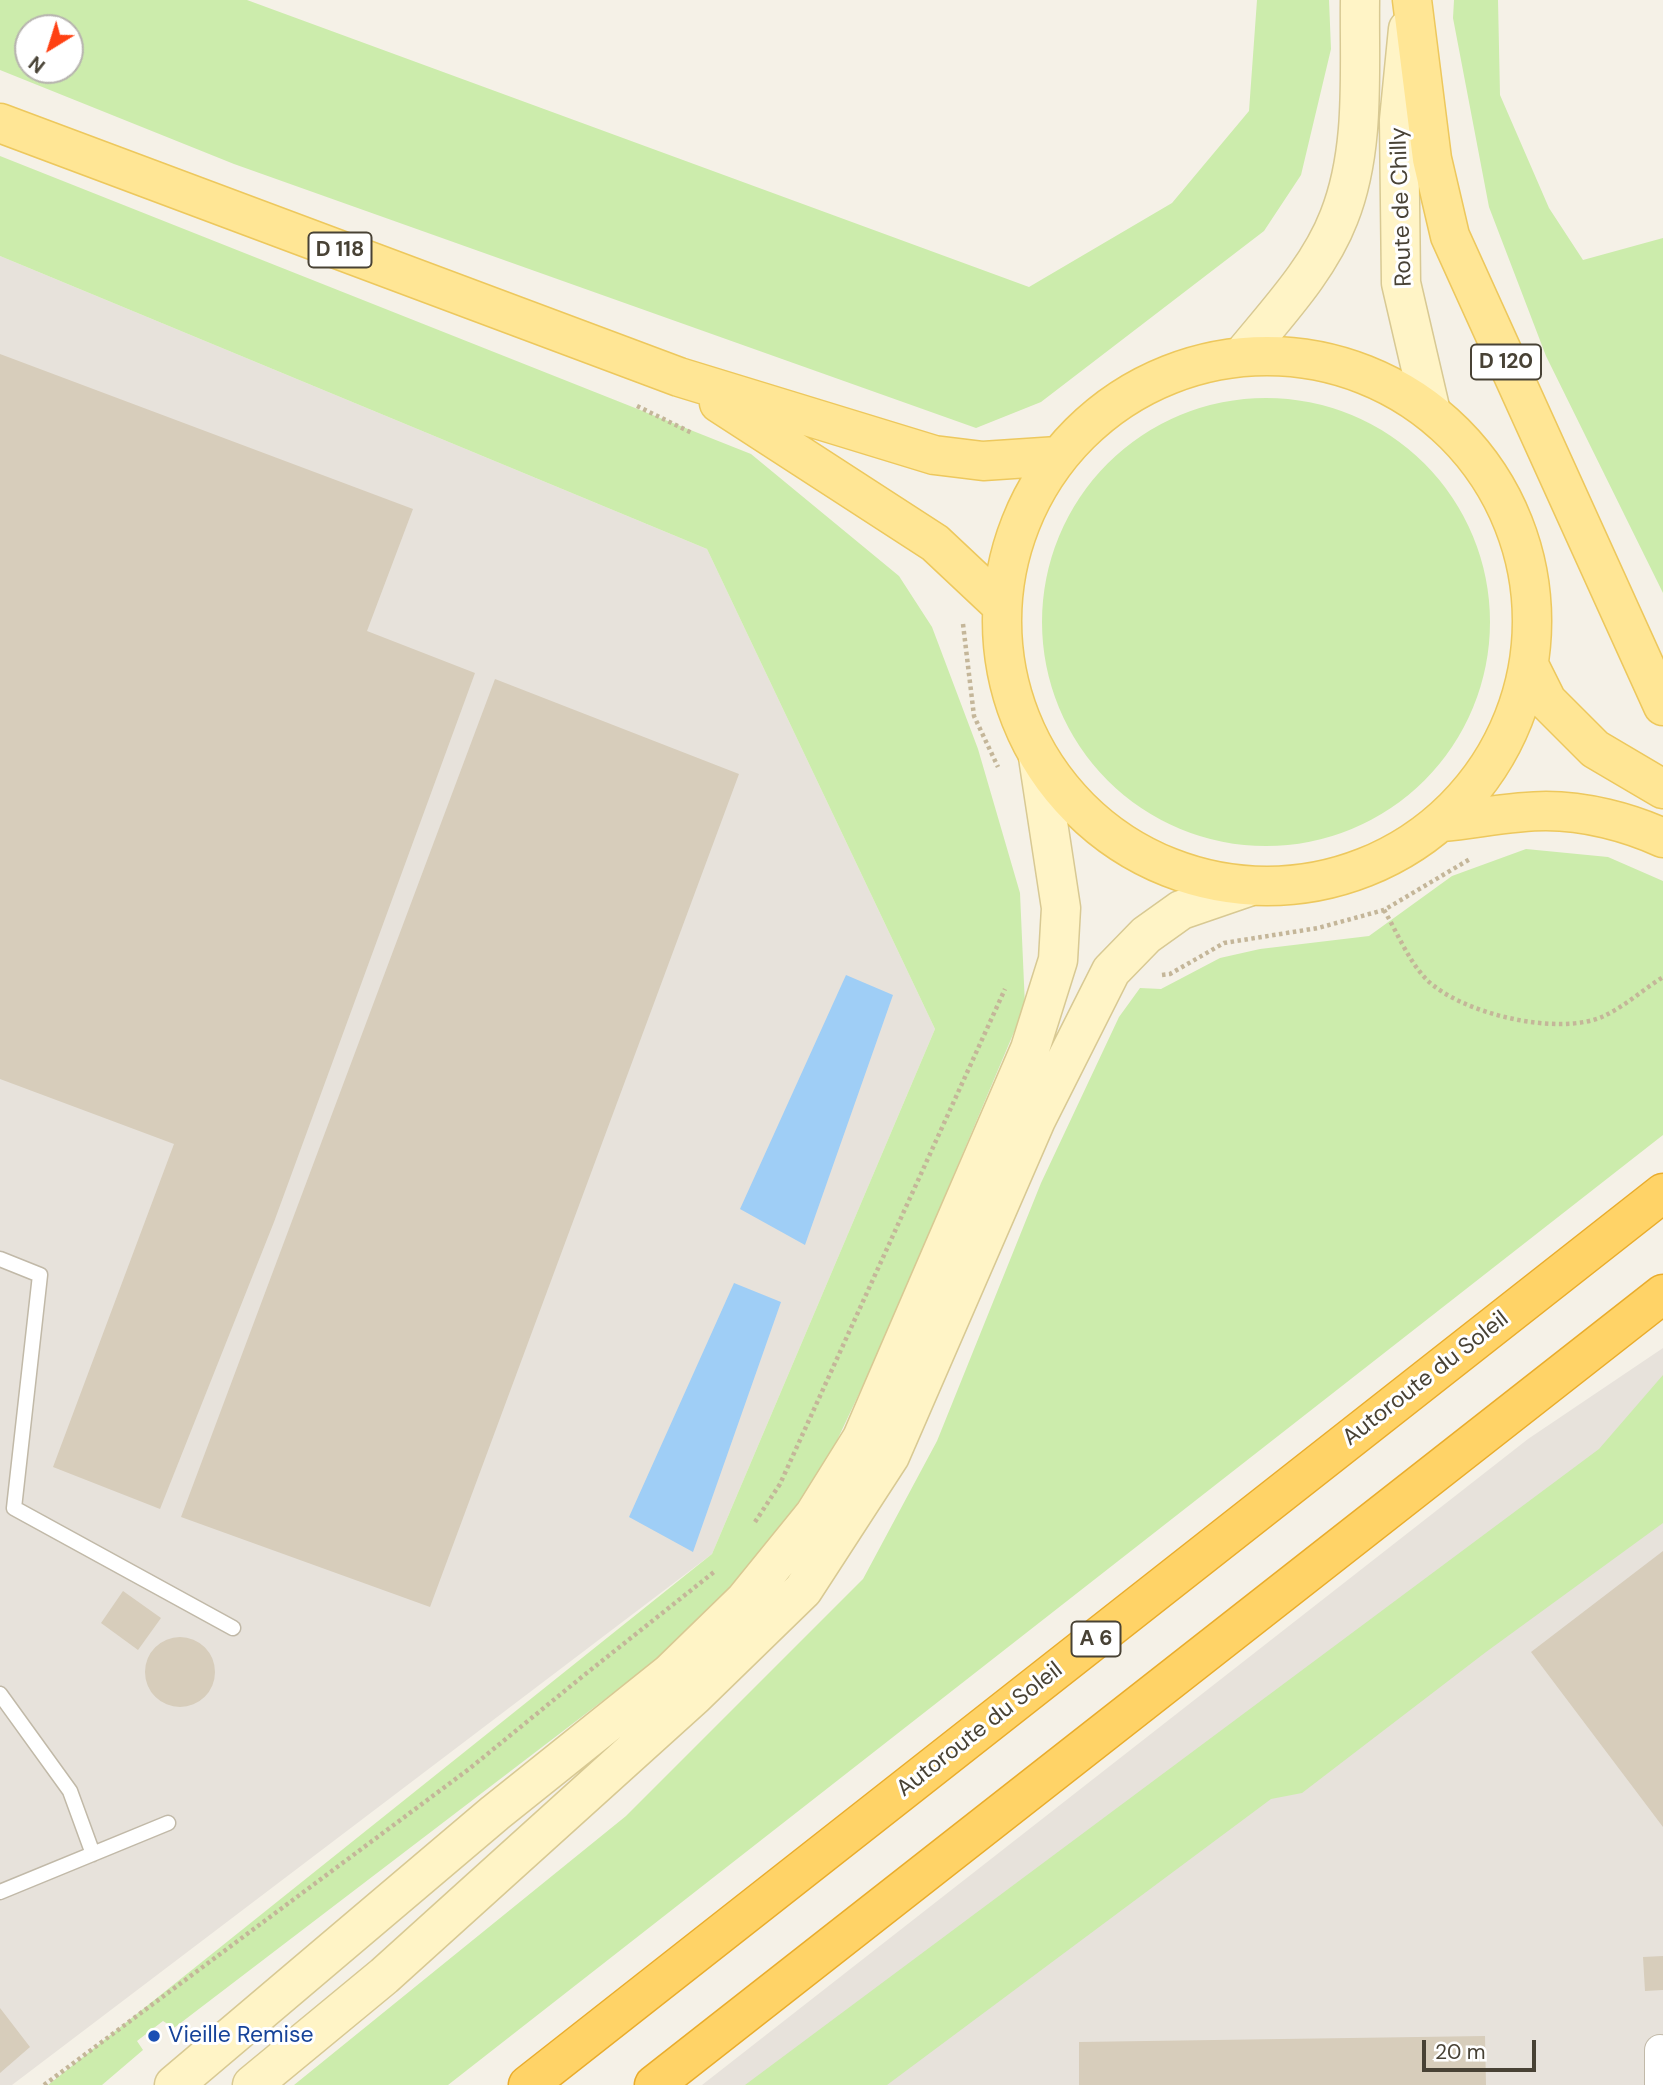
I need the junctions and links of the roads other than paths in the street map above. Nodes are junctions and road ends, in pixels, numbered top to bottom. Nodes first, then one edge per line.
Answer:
1 (1360, 0) edge
2 (1411, 0) edge
3 (0, 123) edge
4 (1242, 356) junction
5 (679, 377) junction
6 (1431, 412) junction
7 (1058, 456) junction
8 (1001, 606) junction
9 (1530, 667) junction
10 (1663, 706) edge
11 (1038, 757) junction
12 (1663, 789) edge
13 (1442, 822) junction
14 (1663, 838) edge
15 (1248, 887) junction
16 (1663, 1193) edge
17 (0, 1259) edge
18 (1663, 1294) edge
19 (233, 1628) dead end
20 (0, 1694) edge
21 (167, 1823) dead end
22 (93, 1854) junction
23 (0, 1892) edge
24 (1660, 2050) dead end
25 (174, 2085) edge
26 (252, 2085) edge
27 (528, 2085) edge
28 (654, 2085) edge
29 (1660, 2085) edge

1 - 4 main road, Route de Chilly
2 - 6 main road, Route de Chilly
2 - 10 main road, D 120
3 - 5 main road, D 118
4 - 6 main road
4 - 7 main road
5 - 7 main road, D 118
5 - 8 main road, D 118
6 - 9 main road
7 - 8 main road
8 - 11 main road
9 - 12 main road
9 - 13 main road
11 - 15 main road
11 - 25 main road
13 - 14 main road
13 - 15 main road
15 - 26 main road
16 - 27 highway, Autoroute du Soleil / A 6
17 - 19 lane
18 - 28 highway
20 - 22 lane
21 - 22 lane
22 - 23 lane
24 - 29 street

